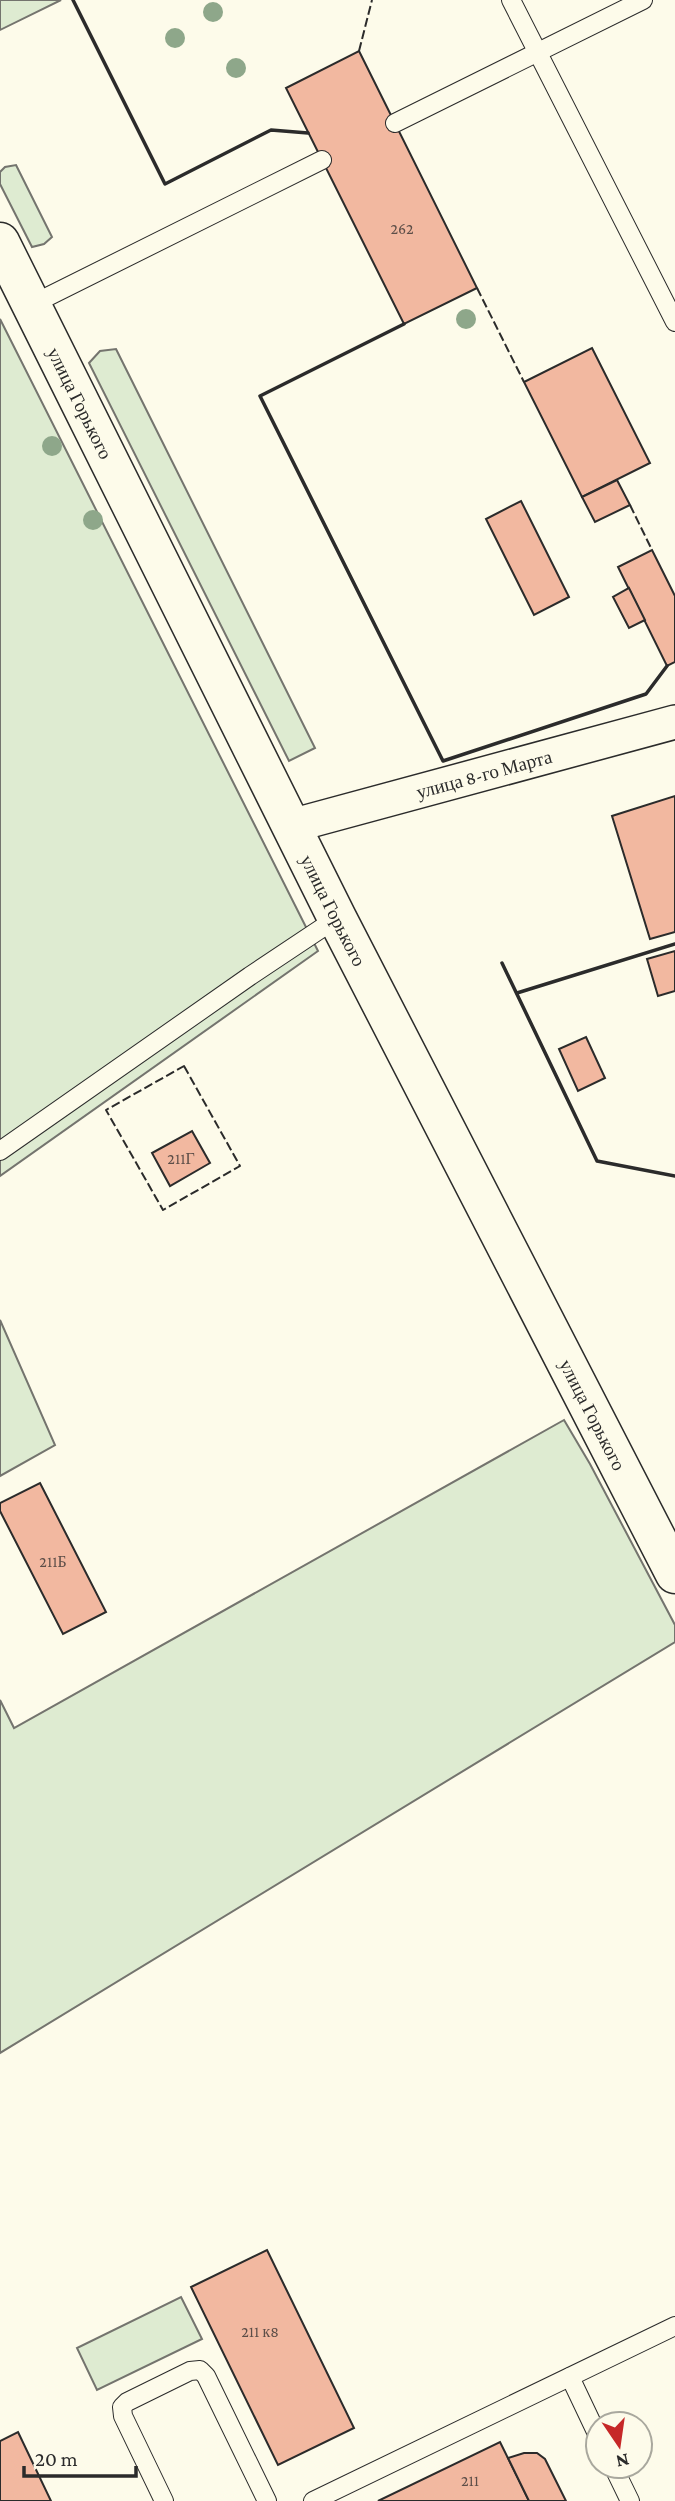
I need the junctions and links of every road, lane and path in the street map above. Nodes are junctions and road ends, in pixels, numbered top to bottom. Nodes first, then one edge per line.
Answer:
1 (511, 0) edge
2 (643, 0) edge
3 (537, 53) junction
4 (395, 123) dead end
5 (322, 160) dead end
6 (0, 242) edge
7 (31, 305) junction
8 (675, 322) edge
9 (675, 722) edge
10 (291, 826) junction
11 (337, 918) junction
12 (0, 1151) edge
13 (675, 1574) edge
14 (675, 2326) edge
15 (570, 2377) junction
16 (586, 2410) edge
17 (619, 2480) edge
18 (164, 2501) edge
19 (267, 2501) edge
20 (313, 2501) edge
21 (629, 2501) edge

1 - 3 lane
2 - 3 lane
3 - 4 lane
3 - 8 lane
5 - 7 lane
6 - 7 main road, улица Горького
7 - 10 main road, улица Горького
9 - 10 street, улица 8-го Марта
10 - 11 main road, улица Горького
11 - 12 lane
11 - 13 main road, улица Горького
14 - 15 lane
15 - 16 lane
15 - 20 lane
17 - 21 lane
18 - 19 lane

